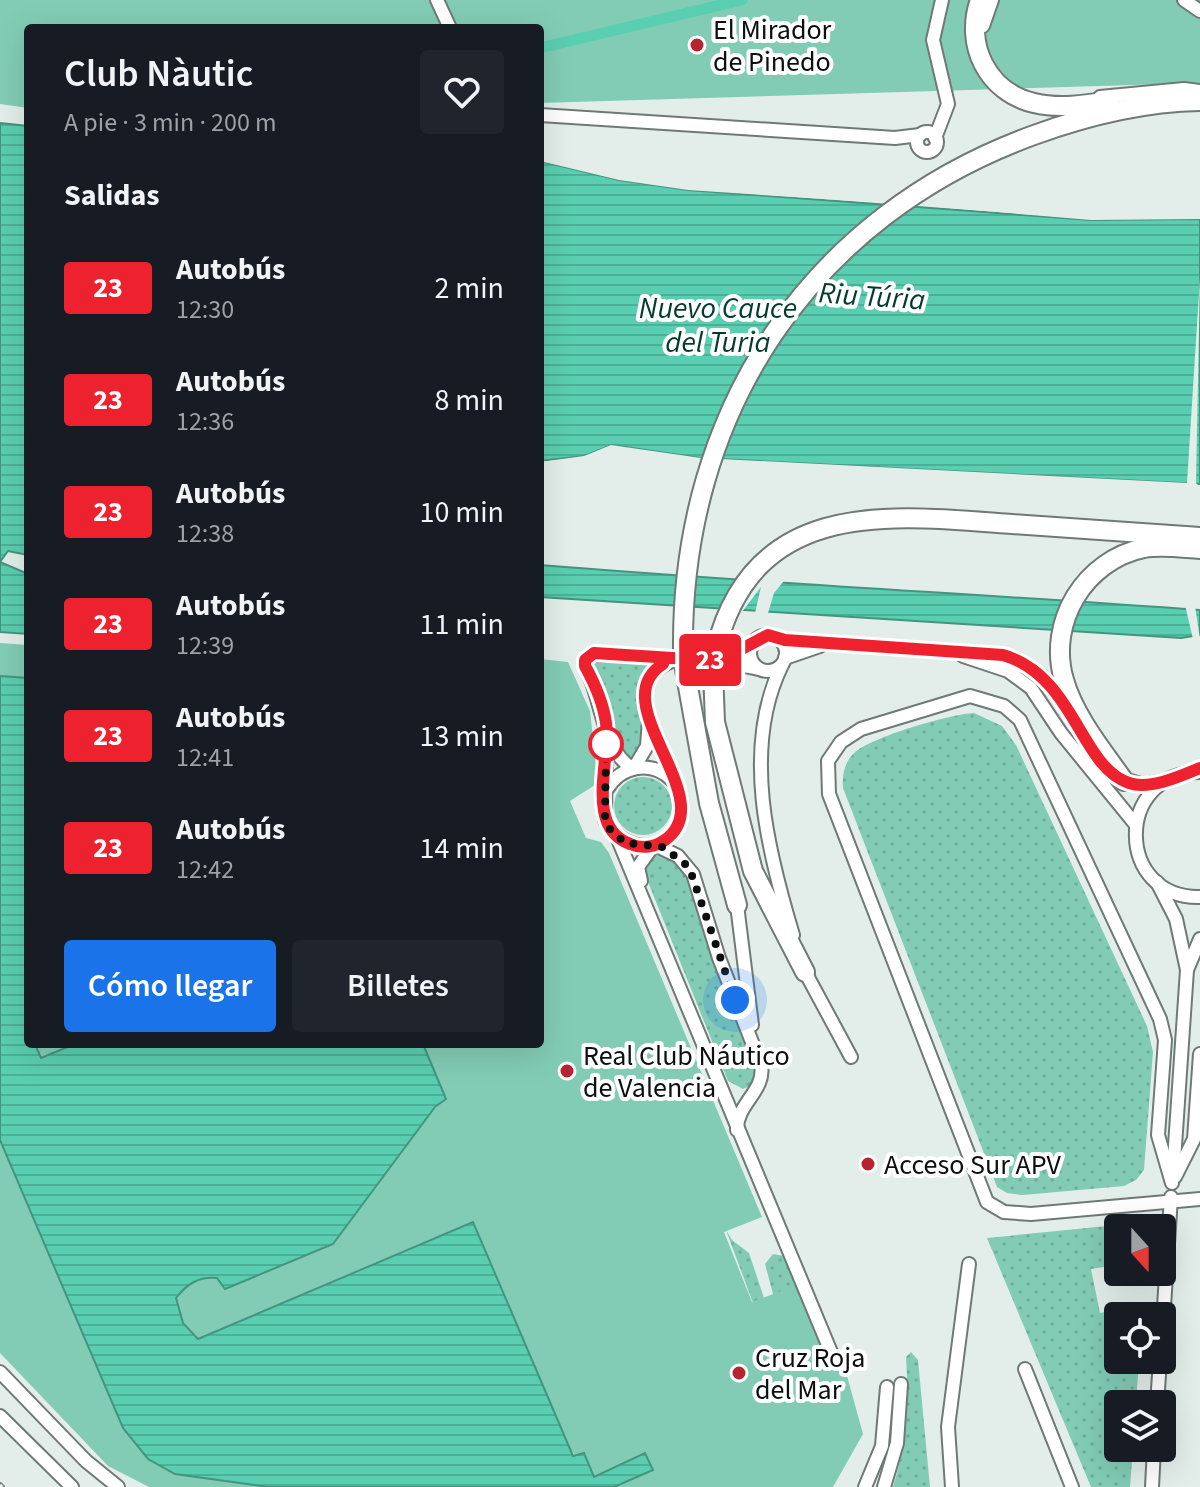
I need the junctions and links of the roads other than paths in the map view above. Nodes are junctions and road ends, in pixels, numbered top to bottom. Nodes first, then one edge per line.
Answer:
1 (437, 0) edge
2 (942, 0) edge
3 (980, 0) edge
4 (992, 0) edge
5 (1184, 0) edge
6 (1200, 11) edge
7 (448, 24) edge
8 (1200, 92) edge
9 (1200, 101) edge
10 (1200, 110) edge
11 (544, 115) edge
12 (1043, 132) junction
13 (1200, 537) edge
14 (1200, 549) edge
15 (780, 640) junction
16 (830, 644) junction
17 (752, 645) junction
18 (944, 651) junction
19 (682, 659) junction
20 (716, 660) junction
21 (784, 661) junction
22 (759, 669) junction
23 (649, 717) junction
24 (606, 728) junction
25 (633, 768) junction
26 (1197, 771) edge
27 (1167, 780) junction
28 (1124, 781) junction
29 (674, 782) junction
30 (604, 796) junction
31 (1136, 825) junction
32 (617, 837) junction
33 (654, 845) junction
34 (1157, 882) junction
35 (1200, 897) edge
36 (737, 905) joint
37 (654, 919) junction
38 (1200, 939) edge
39 (1187, 970) junction
40 (805, 972) junction
41 (1200, 1054) edge
42 (758, 1055) junction
43 (851, 1057) dead end
44 (718, 1083) junction
45 (753, 1092) junction
46 (737, 1133) junction
47 (1172, 1183) junction
48 (1200, 1199) edge
49 (1171, 1202) junction
50 (969, 1264) dead end
51 (1164, 1302) edge
52 (833, 1357) dead end
53 (1025, 1369) dead end
54 (0, 1372) edge
55 (901, 1384) dead end
56 (887, 1387) dead end
57 (0, 1416) edge
58 (1153, 1462) edge
59 (72, 1487) edge
60 (118, 1487) edge
61 (865, 1487) edge
62 (884, 1487) edge
63 (952, 1487) edge
64 (1072, 1487) edge
65 (1152, 1487) edge

1 - 7 street
2 - 11 street
3 - 8 highway
4 - 8 street
5 - 6 street
9 - 12 highway
10 - 12 highway
12 - 19 highway
13 - 20 highway
14 - 28 highway
15 - 16 street
15 - 17 street
15 - 21 street
16 - 18 street
16 - 21 street
17 - 20 street
17 - 22 street
18 - 28 street
18 - 31 street
19 - 20 street
19 - 23 street
19 - 24 street
19 - 36 highway
20 - 22 street
20 - 40 highway
21 - 22 street
21 - 40 street
23 - 25 street
23 - 29 street
24 - 25 street
24 - 30 street
25 - 29 street
25 - 30 street
26 - 27 street
27 - 28 street
27 - 31 street
29 - 33 street
30 - 32 street
31 - 34 street
32 - 33 street
32 - 37 street
33 - 37 street
33 - 42 street
34 - 35 street
34 - 39 street
36 - 42 street
37 - 44 street
38 - 39 street
39 - 47 street
40 - 43 street
41 - 47 street
42 - 45 street
44 - 45 street
44 - 46 street
45 - 46 street
46 - 52 street
47 - 49 street
47 - 49 street
48 - 49 street
49 - 51 street
50 - 63 street
53 - 64 street
54 - 60 street
55 - 62 street
56 - 61 street
57 - 59 street
58 - 65 street

